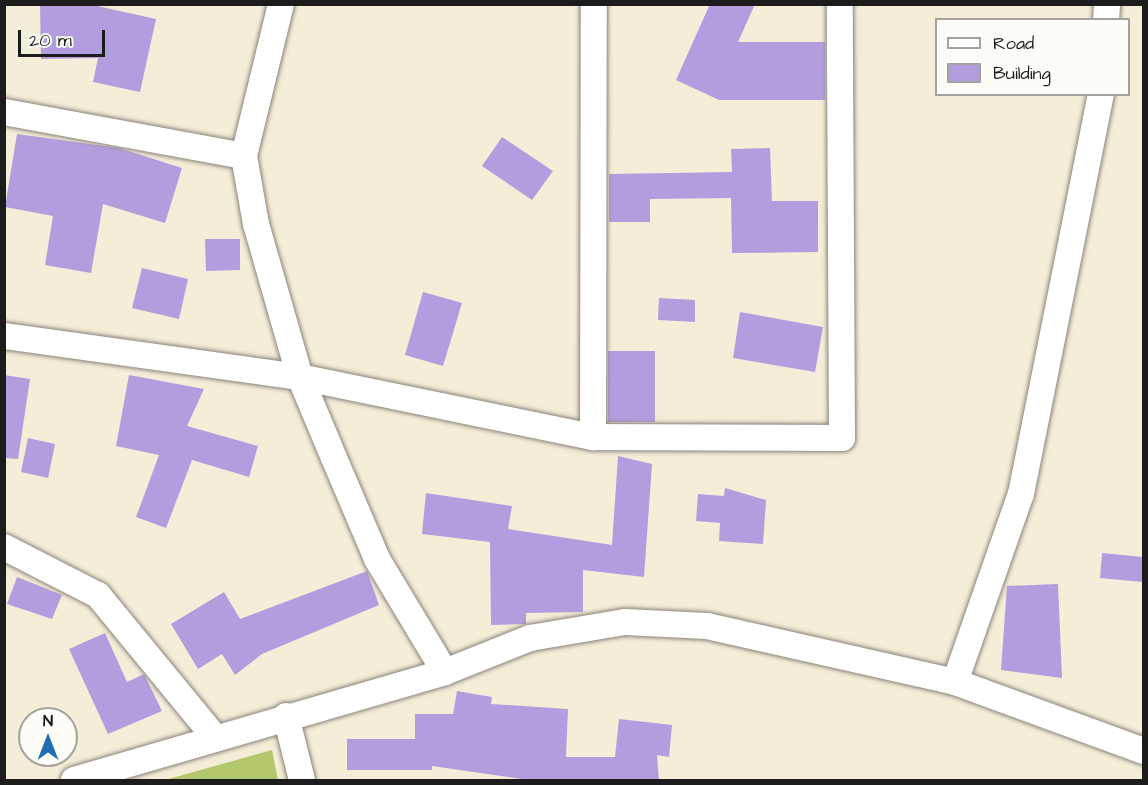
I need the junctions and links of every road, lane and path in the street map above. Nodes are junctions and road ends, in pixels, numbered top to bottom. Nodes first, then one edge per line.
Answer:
1 (281, 4) edge
2 (594, 4) edge
3 (840, 4) edge
4 (1101, 96) edge
5 (4, 112) edge
6 (244, 156) junction
7 (4, 336) edge
8 (300, 378) junction
9 (593, 437) junction
10 (4, 547) edge
11 (445, 672) junction
12 (955, 682) junction
13 (286, 716) junction
14 (214, 736) junction
15 (1143, 751) edge
16 (74, 780) edge
17 (302, 780) edge

1 - 6 street
2 - 9 street
3 - 9 street
4 - 12 street
5 - 6 street
6 - 8 street
7 - 8 street
8 - 9 street
8 - 11 street
10 - 14 street
11 - 12 street
11 - 13 street
12 - 15 street
13 - 14 street
13 - 17 street
14 - 16 street

